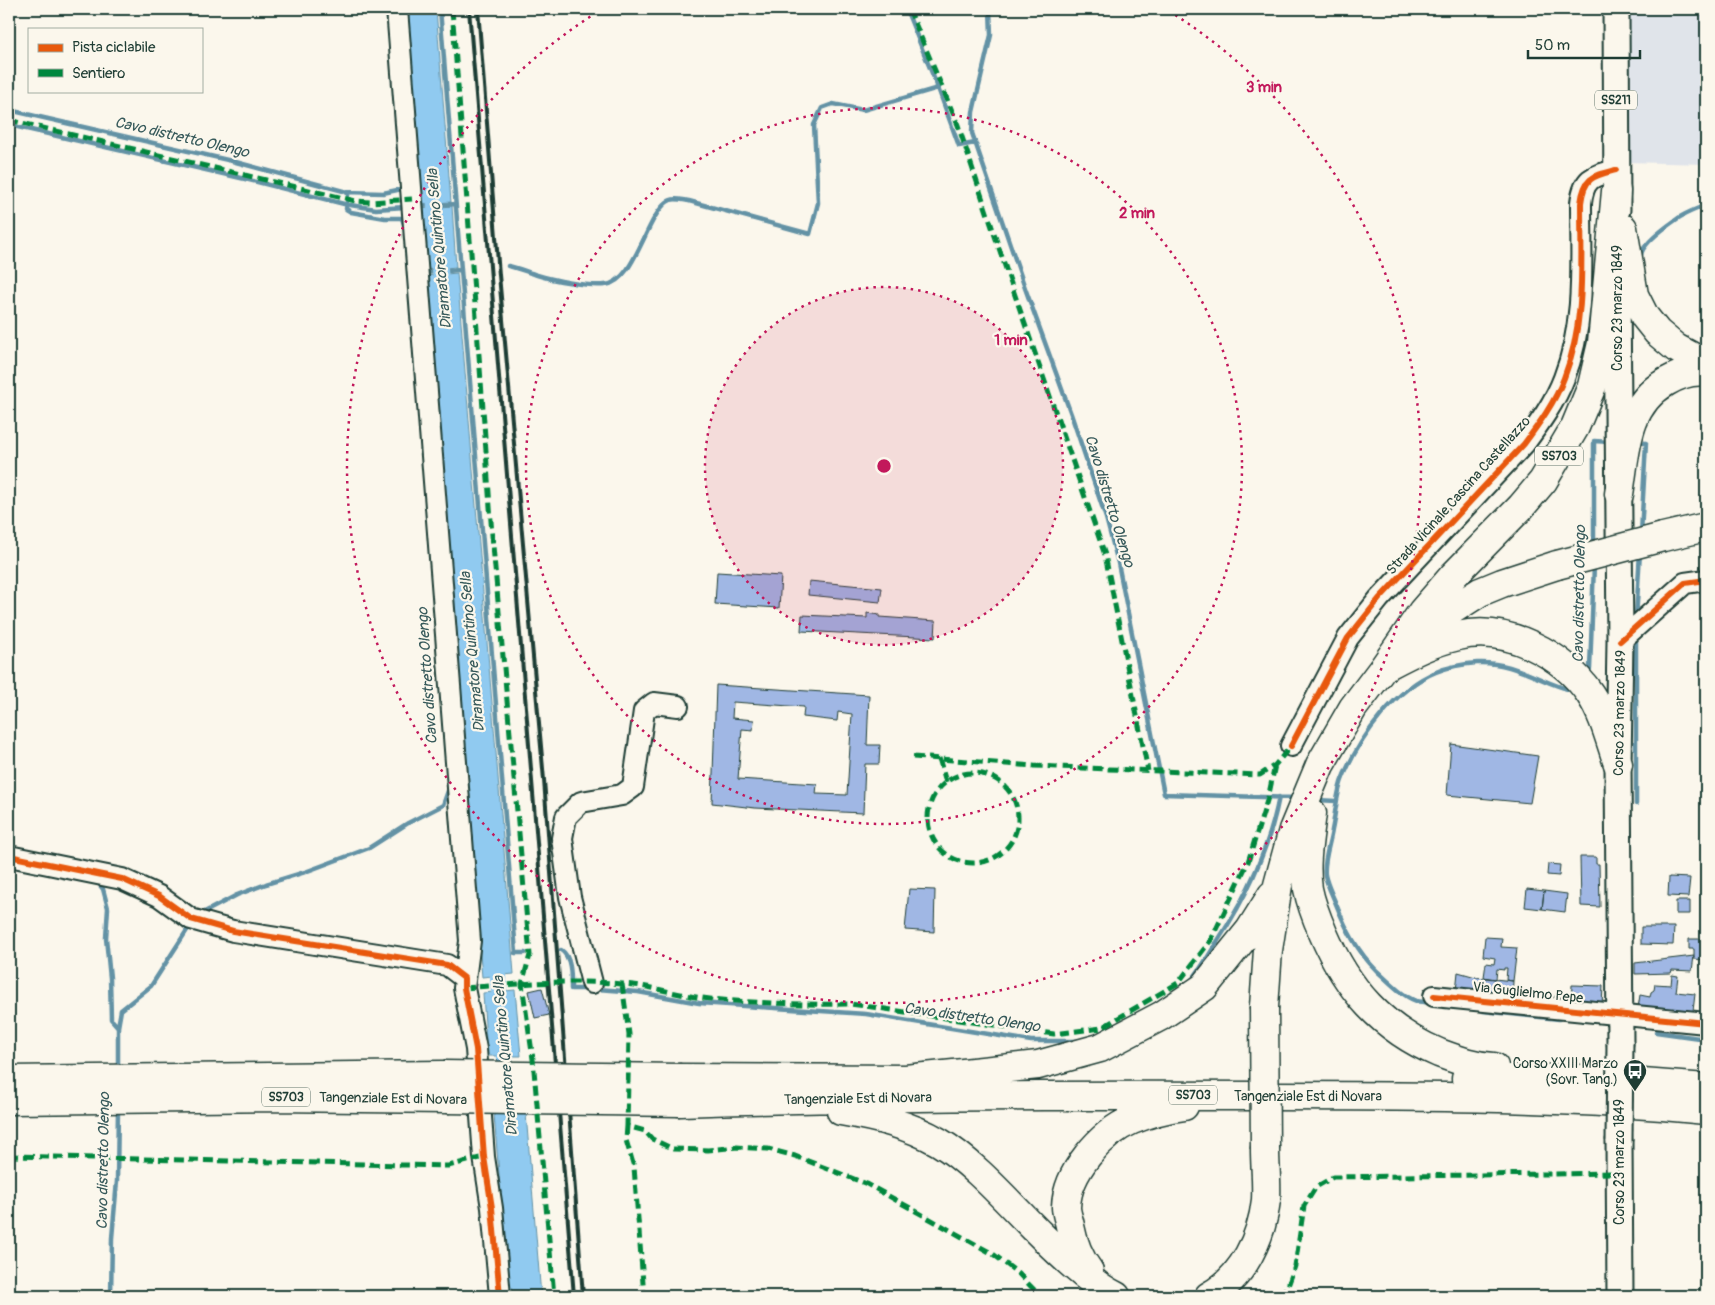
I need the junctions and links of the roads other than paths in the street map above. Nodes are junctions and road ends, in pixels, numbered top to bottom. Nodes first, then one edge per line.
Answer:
1 (396, 9) edge
2 (1616, 9) edge
3 (1616, 180) junction
4 (1706, 364) edge
5 (1706, 372) edge
6 (1623, 442) junction
7 (1619, 494) joint
8 (1706, 527) edge
9 (1706, 580) edge
10 (1630, 631) junction
11 (1384, 667) junction
12 (678, 706) dead end
13 (1291, 746) dead end
14 (1618, 764) junction
15 (1310, 800) junction
16 (9, 856) edge
17 (1278, 885) junction
18 (464, 978) junction
19 (592, 983) dead end
20 (1434, 996) dead end
21 (1619, 1014) junction
22 (1706, 1023) edge
23 (906, 1079) junction
24 (1592, 1079) junction
25 (9, 1080) edge
26 (1706, 1088) edge
27 (119, 1089) junction
28 (681, 1090) junction
29 (1251, 1096) junction
30 (9, 1100) edge
31 (1706, 1110) edge
32 (1111, 1294) edge
33 (500, 1296) edge
34 (1209, 1296) edge
35 (1620, 1296) edge

1 - 18 street
2 - 3 main road, Corso 23 marzo 1849 / SS211
3 - 4 highway
3 - 6 main road, Corso 23 marzo 1849 / SS211
3 - 11 highway, SS703
3 - 13 street, Strada Vicinale Cascina Castellazzo
5 - 6 highway
6 - 7 highway
7 - 10 main road, Corso 23 marzo 1849
8 - 11 highway, SS703, bridge
9 - 10 street
10 - 14 main road, Corso 23 marzo 1849
11 - 14 highway, SS703
11 - 15 highway, SS703
12 - 19 street
14 - 21 main road, Corso 23 marzo 1849
15 - 17 highway, SS703
15 - 24 highway, SS703
16 - 18 street
17 - 23 highway, SS703
17 - 34 highway, SS703, bridge
18 - 33 street
20 - 21 street, Via Guglielmo Pepe
21 - 22 street, Via Guglielmo Pepe
21 - 35 main road, Corso 23 marzo 1849, bridge
23 - 24 highway, Tangenziale Est di Novara / SS703
23 - 28 highway, Tangenziale Est di Novara / SS703
24 - 26 highway, Tangenziale Est di Novara / SS703
25 - 27 highway, Tangenziale Est di Novara / SS703
27 - 28 highway, Tangenziale Est di Novara / SS703, bridge
27 - 30 highway, Tangenziale Est di Novara / SS703
28 - 29 highway, Tangenziale Est di Novara / SS703
28 - 32 highway, SS703
29 - 31 highway, Tangenziale Est di Novara / SS703
29 - 32 highway, SS703

